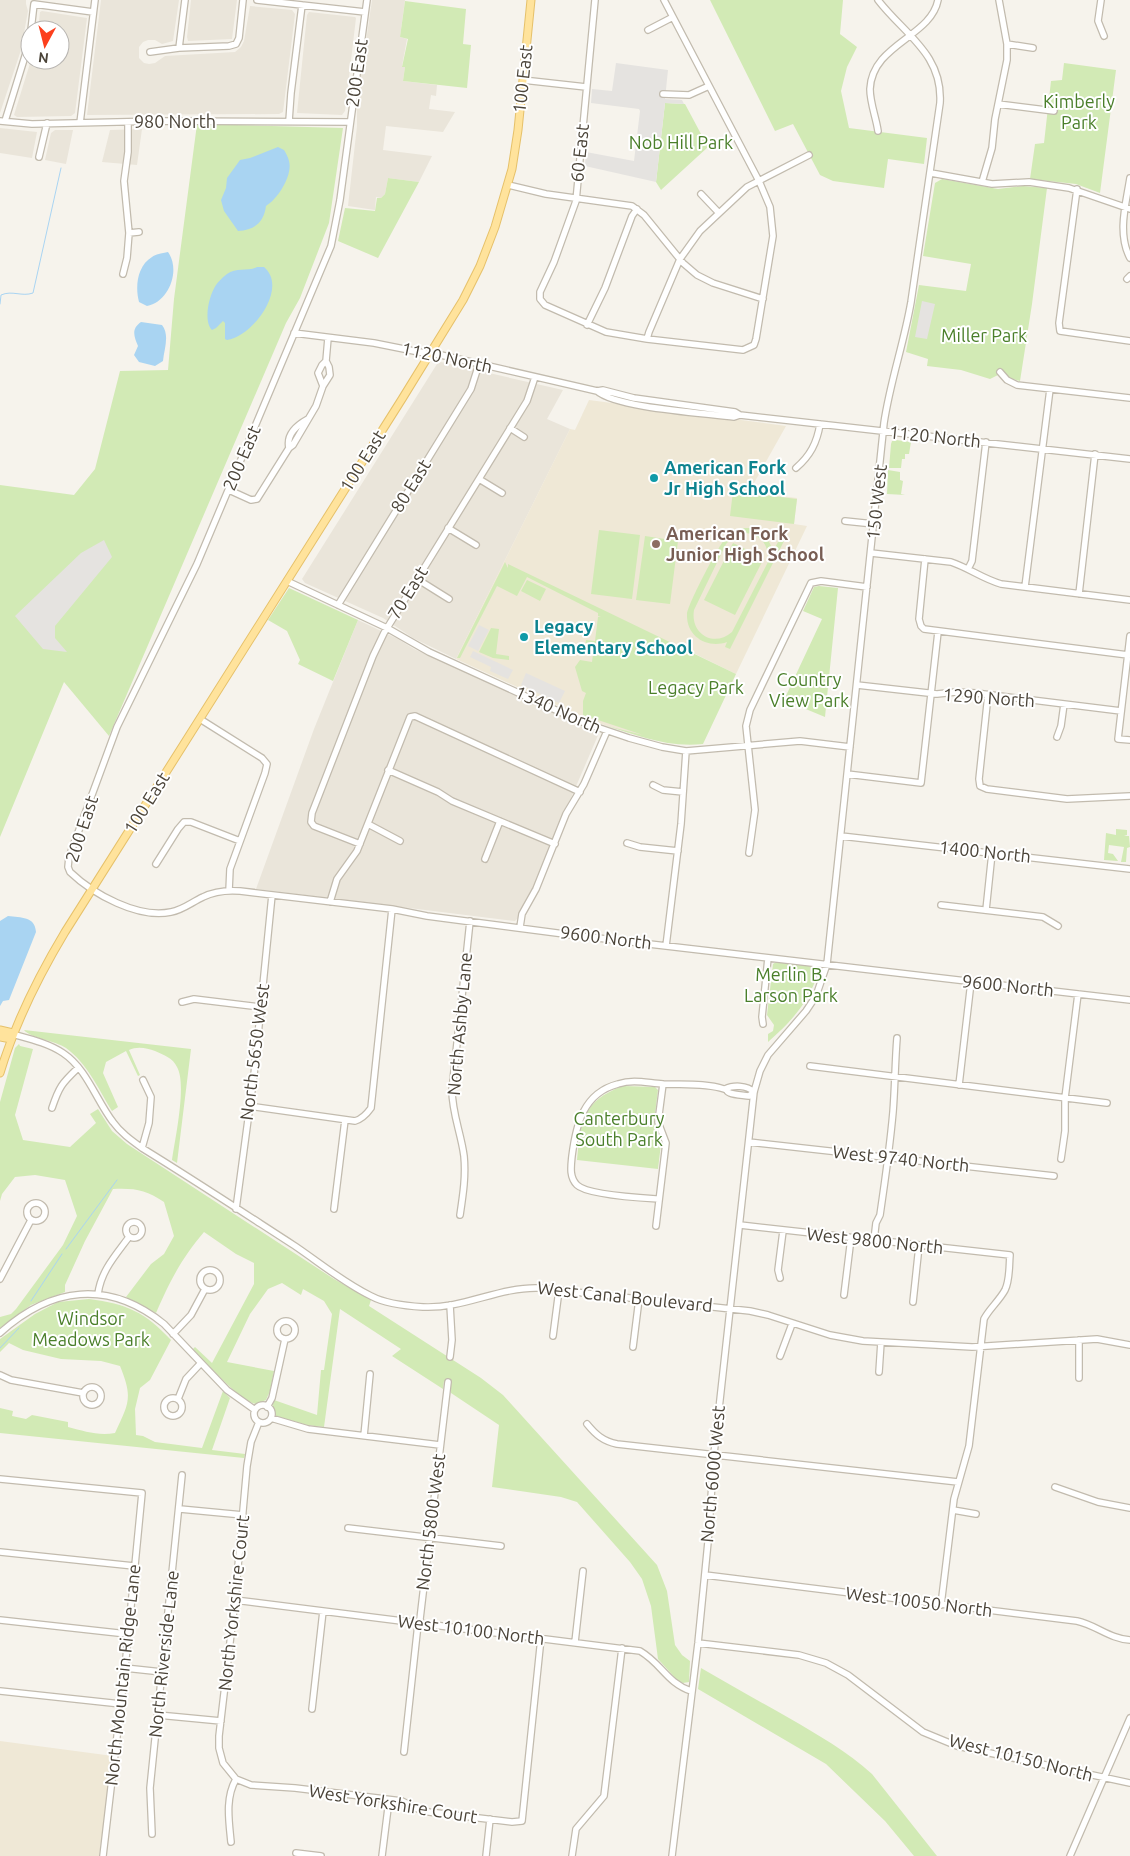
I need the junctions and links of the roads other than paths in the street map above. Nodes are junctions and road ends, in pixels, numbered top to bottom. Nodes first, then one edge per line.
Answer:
1 (95, 0) edge
2 (185, 0) edge
3 (243, 0) edge
4 (257, 0) edge
5 (366, 0) edge
6 (532, 0) edge
7 (595, 0) edge
8 (664, 0) edge
9 (878, 0) edge
10 (938, 0) edge
11 (999, 0) edge
12 (1101, 0) edge
13 (302, 5) junction
14 (93, 12) junction
15 (365, 12) junction
16 (673, 17) junction
17 (32, 20) edge
18 (648, 30) dead end
19 (911, 35) junction
20 (1104, 36) dead end
21 (1007, 44) junction
22 (179, 48) junction
23 (1033, 48) dead end
24 (150, 52) dead end
25 (20, 69) edge
26 (524, 80) junction
27 (586, 86) junction
28 (709, 86) junction
29 (663, 94) dead end
30 (998, 104) junction
31 (1054, 111) dead end
32 (2, 121) edge
33 (128, 122) junction
34 (289, 122) junction
35 (350, 122) junction
36 (47, 123) junction
37 (80, 123) junction
38 (878, 131) dead end
39 (809, 155) dead end
40 (39, 158) dead end
41 (931, 173) junction
42 (1130, 178) edge
43 (759, 181) junction
44 (982, 182) junction
45 (508, 185) junction
46 (1077, 189) junction
47 (701, 194) dead end
48 (576, 197) junction
49 (637, 209) junction
50 (1128, 209) edge
51 (719, 213) junction
52 (139, 232) dead end
53 (129, 233) junction
54 (1130, 258) edge
55 (680, 259) junction
56 (123, 274) dead end
57 (763, 300) junction
58 (587, 325) junction
59 (294, 333) junction
60 (328, 338) junction
61 (647, 339) junction
62 (1130, 341) edge
63 (430, 354) junction
64 (326, 361) junction
65 (479, 364) junction
66 (1000, 372) dead end
67 (535, 376) junction
68 (323, 386) junction
69 (1050, 389) junction
70 (1130, 398) edge
71 (820, 424) junction
72 (510, 428) junction
73 (884, 431) junction
74 (524, 437) dead end
75 (986, 442) junction
76 (1043, 448) junction
77 (1095, 454) junction
78 (1130, 459) edge
79 (796, 468) dead end
80 (479, 479) junction
81 (228, 490) junction
82 (502, 493) dead end
83 (845, 520) dead end
84 (874, 524) junction
85 (448, 528) junction
86 (476, 546) dead end
87 (871, 553) junction
88 (925, 559) junction
89 (968, 569) junction
90 (417, 579) junction
91 (287, 581) junction
92 (867, 587) junction
93 (1025, 587) junction
94 (1079, 594) junction
95 (449, 599) dead end
96 (1130, 600) edge
97 (338, 605) junction
98 (387, 628) junction
99 (938, 632) junction
100 (1130, 636) edge
101 (1128, 655) junction
102 (857, 684) junction
103 (931, 694) junction
104 (988, 695) junction
105 (1064, 704) junction
106 (1121, 712) junction
107 (200, 719) junction
108 (607, 731) junction
109 (1057, 736) dead end
110 (1130, 740) edge
111 (749, 745) junction
112 (850, 747) junction
113 (686, 751) junction
114 (388, 770) junction
115 (848, 774) junction
116 (653, 785) dead end
117 (580, 792) junction
118 (683, 792) junction
119 (1130, 796) edge
120 (500, 821) junction
121 (368, 824) junction
122 (841, 836) junction
123 (240, 841) junction
124 (400, 841) dead end
125 (627, 843) dead end
126 (360, 844) junction
127 (555, 844) junction
128 (678, 851) junction
129 (992, 853) junction
130 (749, 854) dead end
131 (485, 859) dead end
132 (156, 864) dead end
133 (1130, 869) edge
134 (94, 885) junction
135 (229, 891) junction
136 (272, 895) junction
137 (330, 902) junction
138 (941, 905) dead end
139 (392, 909) junction
140 (986, 910) junction
141 (470, 922) junction
142 (1058, 926) dead end
143 (520, 927) junction
144 (666, 946) junction
145 (768, 958) junction
146 (827, 964) junction
147 (972, 982) junction
148 (1078, 994) junction
149 (1130, 1000) edge
150 (182, 1002) dead end
151 (260, 1007) junction
152 (763, 1024) dead end
153 (0, 1030) edge
154 (12, 1035) junction
155 (0, 1037) edge
156 (897, 1038) dead end
157 (810, 1066) dead end
158 (78, 1068) junction
159 (0, 1073) edge
160 (894, 1077) junction
161 (143, 1080) dead end
162 (663, 1084) junction
163 (960, 1085) junction
164 (754, 1092) junction
165 (1065, 1098) junction
166 (1107, 1103) dead end
167 (249, 1106) junction
168 (52, 1108) dead end
169 (345, 1120) junction
170 (749, 1142) junction
171 (142, 1148) junction
172 (888, 1158) junction
173 (1062, 1159) dead end
174 (1054, 1176) dead end
175 (658, 1199) junction
176 (334, 1208) dead end
177 (236, 1209) junction
178 (460, 1215) dead end
179 (31, 1220) dead end
180 (740, 1225) junction
181 (656, 1226) dead end
182 (783, 1231) junction
183 (129, 1237) dead end
184 (851, 1238) junction
185 (874, 1240) junction
186 (919, 1246) junction
187 (780, 1278) dead end
188 (0, 1279) edge
189 (205, 1289) dead end
190 (559, 1290) junction
191 (98, 1294) junction
192 (844, 1294) dead end
193 (639, 1299) junction
194 (913, 1302) dead end
195 (450, 1305) junction
196 (730, 1308) junction
197 (792, 1324) junction
198 (0, 1333) edge
199 (173, 1334) junction
200 (553, 1336) dead end
201 (284, 1339) dead end
202 (1079, 1340) junction
203 (881, 1342) junction
204 (1130, 1345) edge
205 (980, 1346) junction
206 (633, 1347) dead end
207 (780, 1356) dead end
208 (450, 1357) dead end
209 (201, 1363) junction
210 (879, 1372) dead end
211 (370, 1374) dead end
212 (0, 1375) edge
213 (1079, 1378) dead end
214 (448, 1382) dead end
215 (83, 1393) dead end
216 (178, 1399) dead end
217 (268, 1407) junction
218 (255, 1410) junction
219 (271, 1418) junction
220 (258, 1422) junction
221 (587, 1424) dead end
222 (364, 1436) junction
223 (440, 1445) junction
224 (714, 1454) junction
225 (182, 1475) dead end
226 (0, 1479) edge
227 (958, 1482) junction
228 (1055, 1488) dead end
229 (180, 1508) junction
230 (1130, 1508) edge
231 (953, 1510) junction
232 (976, 1514) dead end
233 (243, 1515) junction
234 (348, 1528) dead end
235 (430, 1538) junction
236 (501, 1546) dead end
237 (0, 1552) edge
238 (134, 1566) junction
239 (583, 1571) dead end
240 (705, 1575) junction
241 (235, 1600) junction
242 (941, 1605) junction
243 (323, 1611) junction
244 (0, 1620) edge
245 (418, 1624) junction
246 (127, 1634) junction
247 (541, 1638) junction
248 (1130, 1640) edge
249 (575, 1642) junction
250 (698, 1643) junction
251 (622, 1648) junction
252 (125, 1668) junction
253 (162, 1672) junction
254 (0, 1691) edge
255 (691, 1691) junction
256 (121, 1704) junction
257 (312, 1709) dead end
258 (158, 1715) junction
259 (1130, 1718) edge
260 (221, 1722) junction
261 (404, 1752) dead end
262 (1104, 1778) junction
263 (236, 1779) junction
264 (1130, 1783) edge
265 (389, 1800) junction
266 (490, 1819) junction
267 (152, 1834) dead end
268 (231, 1842) dead end
269 (296, 1853) dead end
270 (103, 1856) edge
271 (321, 1856) edge
272 (382, 1856) edge
273 (486, 1856) edge
274 (572, 1856) edge
275 (672, 1856) edge
276 (1070, 1856) edge

1 - 14 street
2 - 22 street
3 - 22 street
4 - 13 street
5 - 15 street, 200 East
6 - 26 main road, 100 East
7 - 27 street, 60 East
8 - 16 street
9 - 19 street, 150 West
10 - 19 street
11 - 21 street
12 - 20 street
13 - 15 street
13 - 34 street
14 - 17 street
14 - 37 street
15 - 35 street, 200 East
16 - 18 street
16 - 28 street
19 - 38 street
19 - 41 street, 150 West
21 - 23 street
21 - 30 street
22 - 24 street
25 - 32 street
26 - 27 street
26 - 45 main road, 100 East
27 - 48 street, 60 East
28 - 29 street
28 - 43 street
30 - 31 street
30 - 44 street
32 - 36 street, 980 North
33 - 34 street, 980 North
33 - 37 street, 980 North
33 - 53 street
34 - 35 street, 980 North
35 - 59 street, 200 East
36 - 37 street, 980 North
36 - 40 street
39 - 43 street
41 - 44 street
41 - 73 street, 150 West
42 - 50 street
43 - 51 street
43 - 57 street
44 - 46 street
45 - 48 street
45 - 63 main road, 100 East
46 - 50 street
46 - 62 street
47 - 51 street
48 - 49 street
48 - 58 street, 60 East
49 - 55 street
49 - 58 street
50 - 54 street
51 - 55 street
52 - 53 street
53 - 56 street
55 - 57 street
55 - 61 street
57 - 61 street
58 - 61 street
59 - 60 street, 1120 North
59 - 81 street, 200 East
60 - 63 street, 1120 North
60 - 64 street
63 - 65 street, 1120 North
63 - 91 main road, 100 East
64 - 68 street
64 - 68 street
65 - 67 street, 1120 North
65 - 97 street, 80 East
66 - 69 street
67 - 71 street, 1120 North
67 - 72 street, 70 East
68 - 81 street
69 - 70 street
69 - 76 street
71 - 73 street, 1120 North
71 - 79 street
72 - 74 street
72 - 80 street, 70 East
73 - 75 street, 1120 North
73 - 84 street, 150 West
75 - 76 street, 1120 North
75 - 89 street
76 - 77 street, 1120 North
76 - 93 street
77 - 78 street, 1120 North
77 - 94 street
80 - 82 street
80 - 85 street, 70 East
81 - 134 street, 200 East
83 - 84 street
84 - 87 street, 150 West
85 - 86 street
85 - 90 street, 70 East
87 - 88 street
87 - 92 street, 150 West
88 - 89 street
88 - 99 street
89 - 93 street
90 - 95 street
90 - 98 street, 70 East
91 - 97 street, 1340 North
91 - 107 main road, 100 East
92 - 102 street, 150 West
92 - 111 street
93 - 94 street
94 - 96 street
97 - 98 street, 1340 North
98 - 108 street, 1340 North
98 - 126 street, 70 East
99 - 101 street
99 - 103 street
100 - 101 street
101 - 106 street
102 - 103 street, 1290 North
102 - 112 street, 150 West
103 - 104 street, 1290 North
103 - 115 street
104 - 105 street, 1290 North
104 - 119 street
105 - 106 street, 1290 North
105 - 109 street
106 - 110 street
107 - 123 street
107 - 134 main road, 100 East
108 - 113 street, 1340 North
108 - 117 street
111 - 112 street, 1340 North
111 - 113 street, 1340 North
111 - 130 street
112 - 115 street, 150 West
113 - 118 street
114 - 117 street
114 - 120 street
114 - 121 street
115 - 122 street, 150 West
116 - 118 street
117 - 127 street
118 - 128 street
120 - 127 street
120 - 131 street
121 - 124 street
121 - 126 street
122 - 129 street, 1400 North
122 - 146 street, 150 West
123 - 132 street
123 - 135 street
125 - 128 street
126 - 137 street
127 - 143 street
128 - 144 street
129 - 133 street, 1400 North
129 - 140 street
134 - 135 street, 9600 North
134 - 154 main road, 100 East
135 - 136 street, 9600 North
136 - 137 street, 9600 North
136 - 151 street, North 5650 West
137 - 139 street, 9600 North
138 - 140 street
139 - 141 street, 9600 North
139 - 169 street
140 - 142 street
141 - 143 street, 9600 North
141 - 178 street, North Ashby Lane
143 - 144 street, 9600 North
144 - 145 street, 9600 North
145 - 146 street, 9600 North
145 - 152 street
146 - 147 street, 9600 North
146 - 164 street, North 6000 West
147 - 148 street, 9600 North
147 - 163 street
148 - 149 street, 9600 North
148 - 165 street
150 - 151 street
151 - 167 street, North 5650 West
153 - 154 main road
154 - 155 main road
154 - 158 street
154 - 159 main road, 100 East
156 - 160 street
157 - 160 street
158 - 168 street
158 - 171 street
160 - 163 street
160 - 172 street
161 - 171 street
162 - 164 street
162 - 175 street
162 - 175 street
163 - 165 street
164 - 170 street, North 6000 West
165 - 166 street
165 - 173 street
167 - 169 street
167 - 177 street, North 5650 West
169 - 176 street
170 - 172 street, West 9740 North
170 - 180 street, North 6000 West
171 - 177 street
172 - 174 street, West 9740 North
172 - 185 street
175 - 181 street
177 - 195 street, West Canal Boulevard
179 - 188 street
180 - 182 street, West 9800 North
180 - 196 street, North 6000 West
182 - 184 street, West 9800 North
182 - 187 street
183 - 191 street
184 - 185 street, West 9800 North
184 - 192 street
185 - 186 street, West 9800 North
186 - 194 street
186 - 205 street, West 9800 North
189 - 199 street
190 - 193 street, West Canal Boulevard
190 - 195 street, West Canal Boulevard
190 - 200 street
191 - 198 street
191 - 199 street
193 - 196 street, West Canal Boulevard
193 - 206 street
195 - 208 street
196 - 197 street, West Canal Boulevard
196 - 224 street, North 6000 West
197 - 203 street, West Canal Boulevard
197 - 207 street
199 - 209 street
201 - 217 street
202 - 204 street, West Canal Boulevard
202 - 205 street, West Canal Boulevard
202 - 213 street
203 - 205 street, West Canal Boulevard
203 - 210 street
205 - 227 street
209 - 216 street
209 - 218 street
211 - 222 street
212 - 215 street
214 - 223 street, North 5800 West
217 - 218 street
217 - 219 street
218 - 220 street
219 - 220 street
219 - 222 street
220 - 233 street, North Yorkshire Court
221 - 224 street
222 - 223 street
223 - 235 street, North 5800 West
224 - 227 street
224 - 240 street, North 6000 West
225 - 229 street, North Riverside Lane
226 - 238 street, North Mountain Ridge Lane
227 - 231 street
228 - 230 street
229 - 233 street
229 - 253 street, North Riverside Lane
231 - 232 street
231 - 242 street
233 - 241 street, North Yorkshire Court
234 - 235 street
235 - 236 street
235 - 245 street, North 5800 West
237 - 238 street
238 - 246 street, North Mountain Ridge Lane
239 - 249 street
240 - 242 street, West 10050 North
240 - 250 street, North 6000 West
241 - 243 street, West 10100 North
241 - 260 street, North Yorkshire Court
242 - 248 street, West 10050 North
243 - 245 street, West 10100 North
243 - 257 street
244 - 246 street
245 - 247 street, West 10100 North
245 - 261 street, North 5800 West
246 - 252 street, North Mountain Ridge Lane
247 - 249 street, West 10100 North
247 - 266 street, West Yorkshire Court
249 - 251 street, West 10100 North
250 - 255 street, North 6000 West
250 - 262 street, West 10150 North
251 - 255 street, West 10100 North
251 - 274 street
252 - 253 street
252 - 256 street, North Mountain Ridge Lane
253 - 258 street, North Riverside Lane
254 - 256 street
255 - 275 street, North 6000 West
256 - 270 street, North Mountain Ridge Lane
258 - 260 street
258 - 267 street, North Riverside Lane
259 - 262 street
260 - 263 street, North Yorkshire Court
262 - 264 street, West 10150 North
262 - 276 street
263 - 265 street, West Yorkshire Court
263 - 268 street
265 - 266 street, West Yorkshire Court
265 - 272 street
266 - 273 street
269 - 271 street

